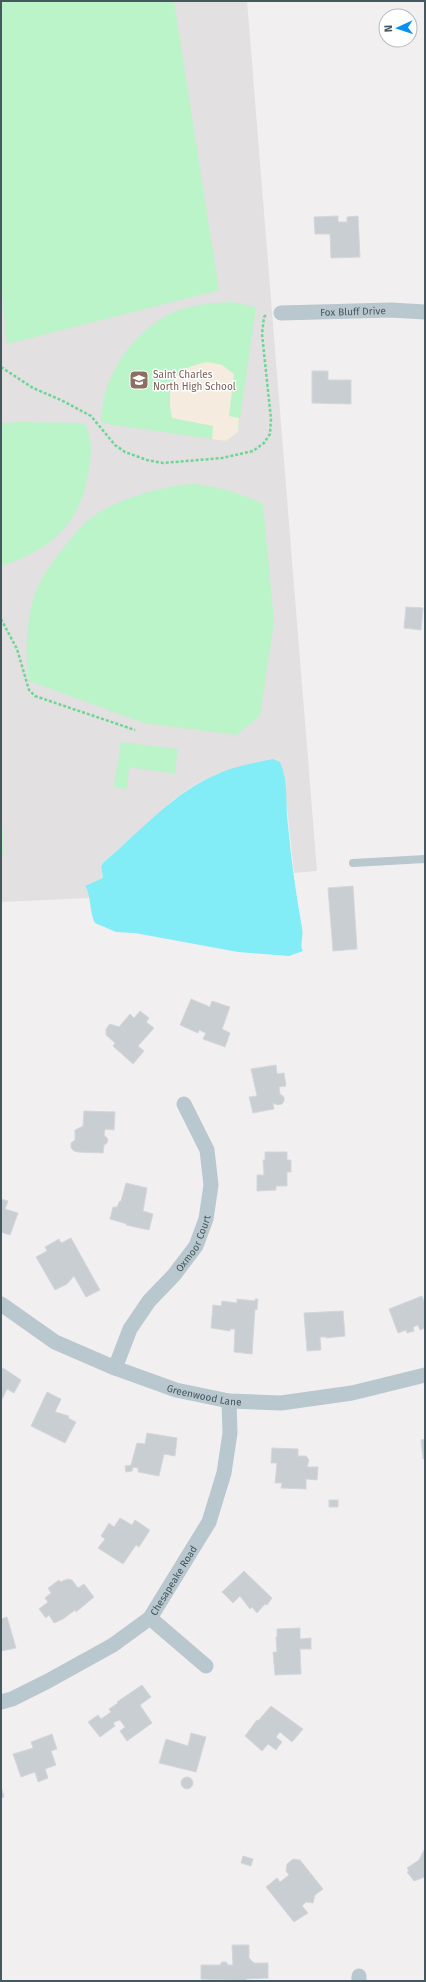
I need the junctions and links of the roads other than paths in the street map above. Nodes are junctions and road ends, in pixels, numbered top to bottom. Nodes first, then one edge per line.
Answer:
1 (425, 312) edge
2 (281, 313) road end
3 (425, 859) edge
4 (353, 863) dead end
5 (184, 1104) dead end
6 (1, 1304) edge
7 (116, 1368) junction
8 (425, 1375) edge
9 (229, 1401) junction
10 (150, 1618) junction
11 (206, 1666) dead end
12 (1, 1702) edge

1 - 2 street, Fox Bluff Drive
3 - 4 lane
5 - 7 street, Oxmoor Court
6 - 7 street, Greenwood Lane
7 - 9 street, Greenwood Lane
8 - 9 street, Greenwood Lane
9 - 10 street, Chesapeake Road
10 - 11 street
10 - 12 street, Chesapeake Road

